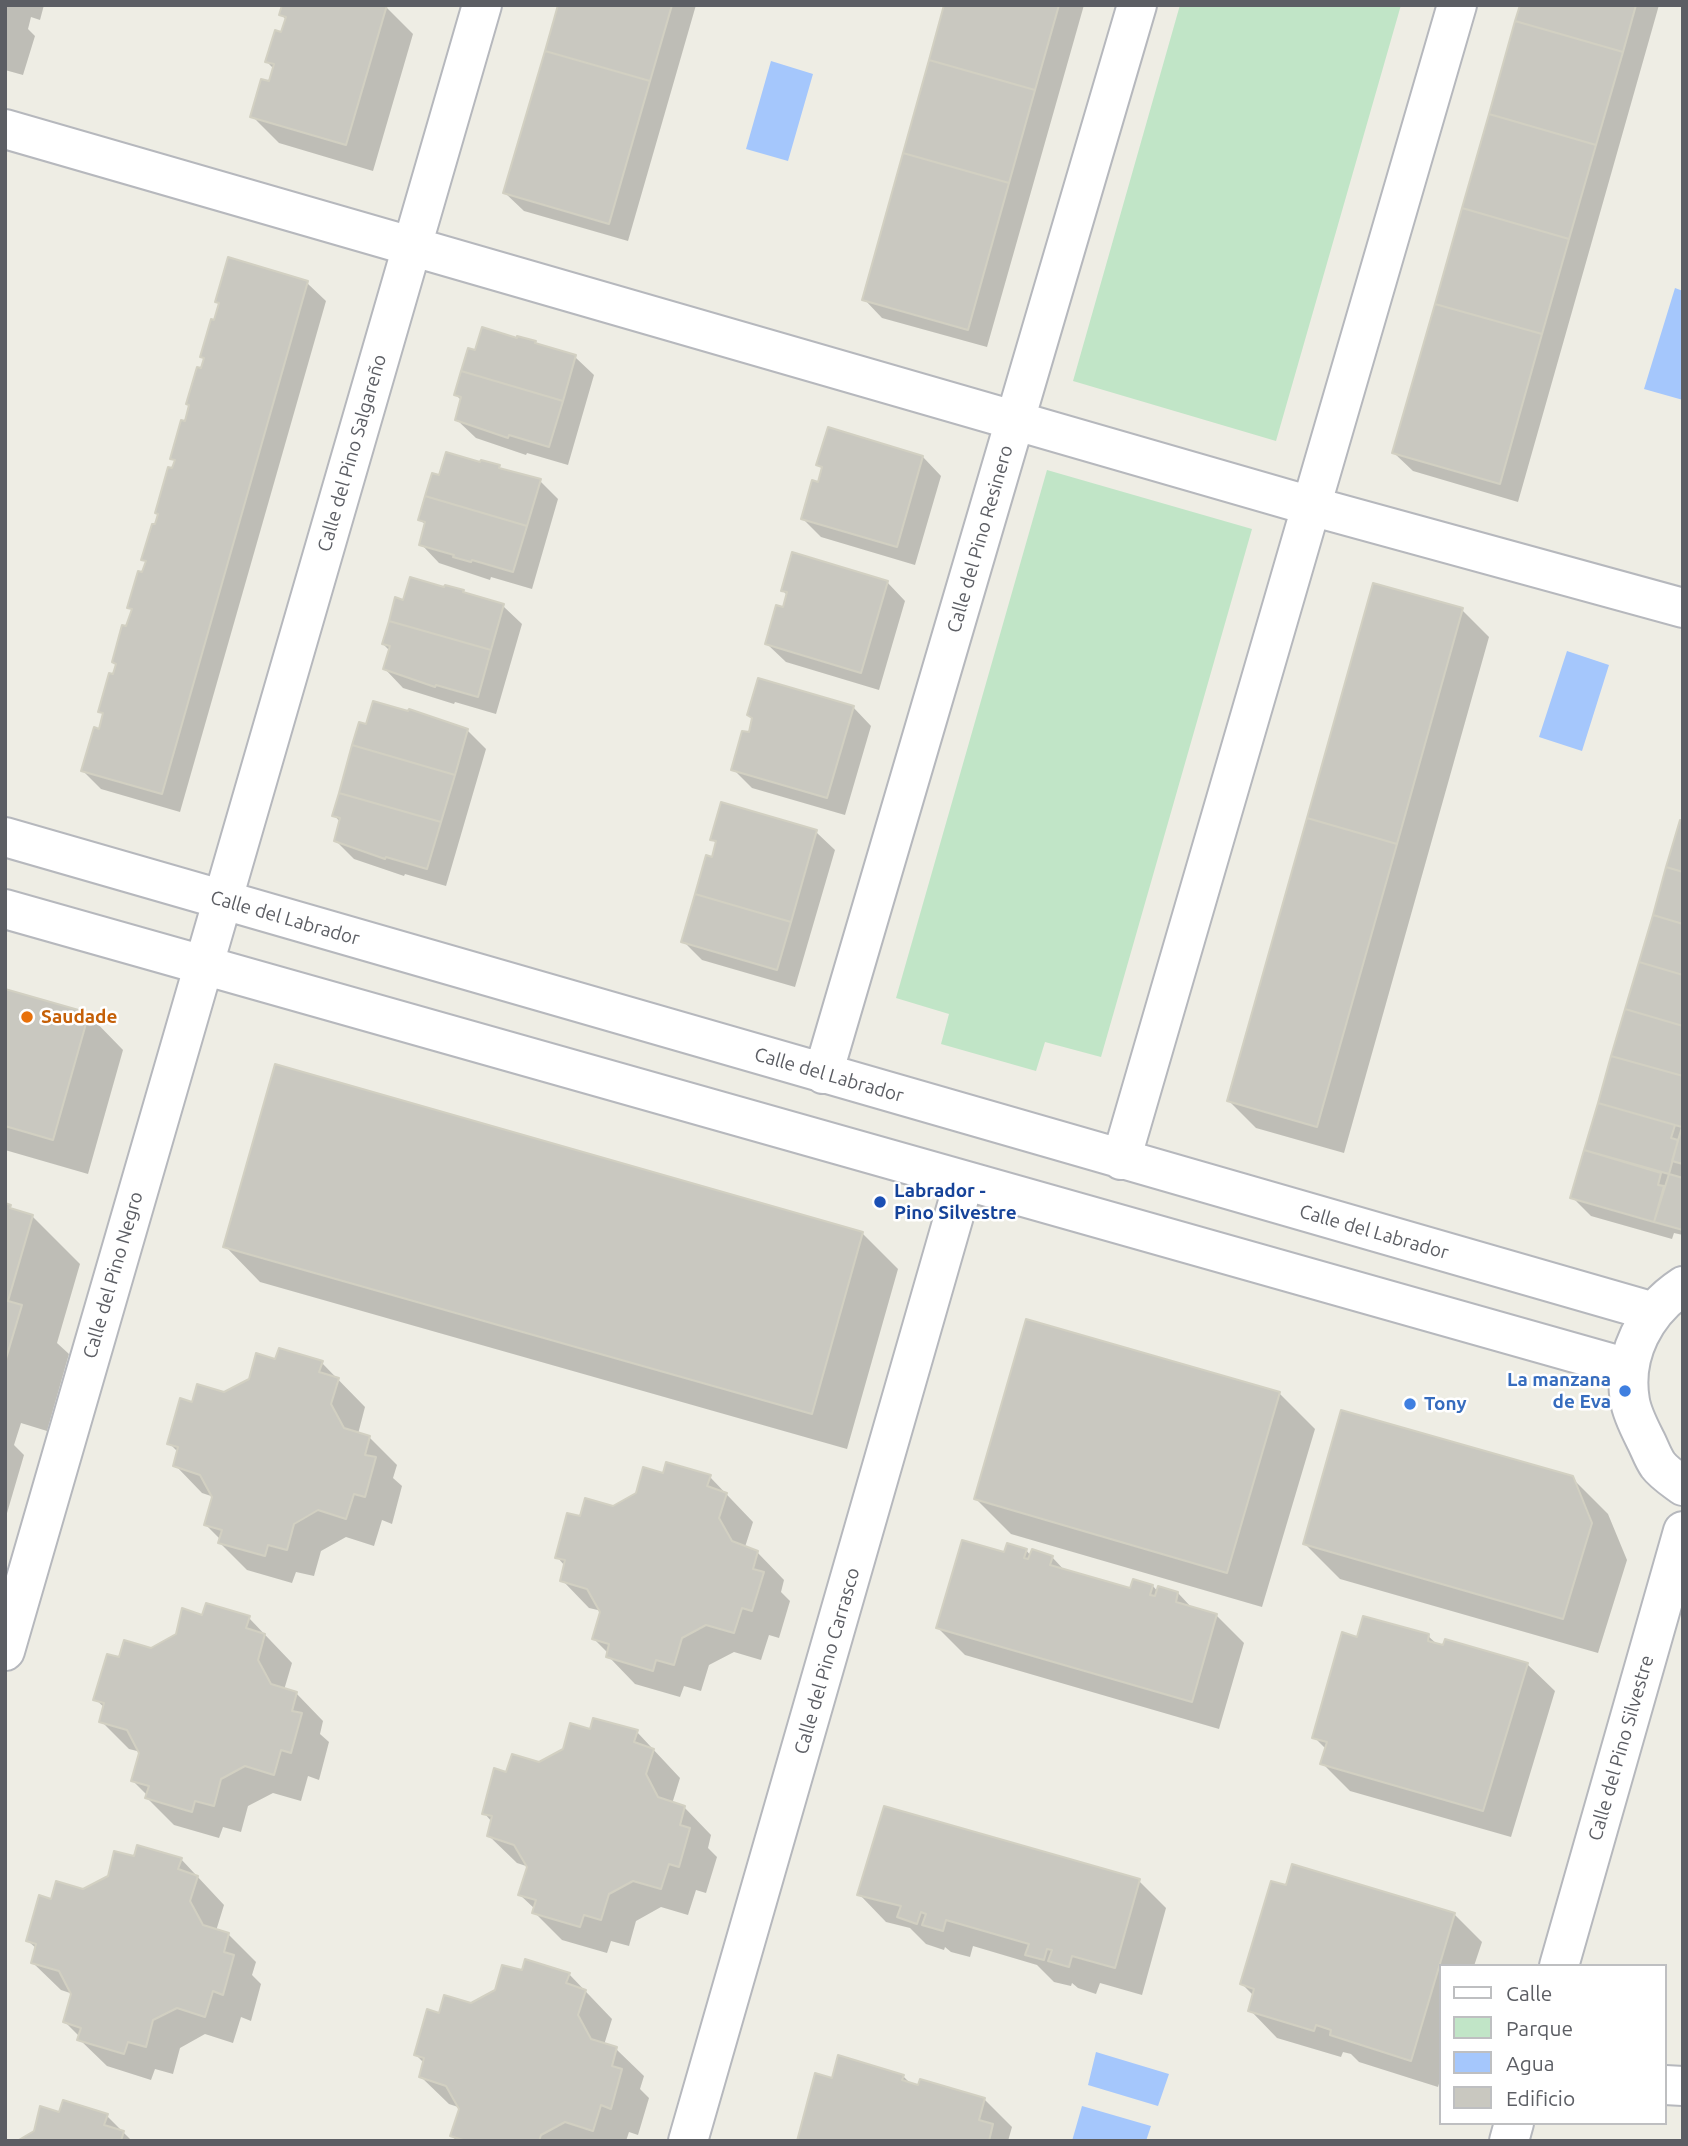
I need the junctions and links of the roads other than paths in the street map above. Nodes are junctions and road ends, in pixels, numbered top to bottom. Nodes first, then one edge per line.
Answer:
1 (482, 5) edge
2 (1138, 5) edge
3 (1457, 5) edge
4 (5, 129) edge
5 (412, 246) junction
6 (1015, 420) junction
7 (1311, 506) junction
8 (1683, 608) edge
9 (5, 837) edge
10 (223, 900) junction
11 (5, 909) edge
12 (202, 965) junction
13 (823, 1073) junction
14 (1121, 1160) junction
15 (964, 1181) junction
16 (1683, 1286) edge
17 (1654, 1312) junction
18 (1628, 1368) junction
19 (1683, 1486) edge
20 (1683, 1531) edge
21 (5, 1651) edge
22 (1560, 1964) edge
23 (688, 2141) edge

1 - 5 street, Calle del Pino Salgareño
2 - 6 street, Calle del Pino Resinero
3 - 7 street
4 - 5 street
5 - 6 street
5 - 10 street, Calle del Pino Salgareño
6 - 7 street
6 - 13 street, Calle del Pino Resinero
7 - 8 street
7 - 14 street
9 - 10 street, Calle del Labrador
10 - 12 street, Calle del Pino Negro
10 - 13 street, Calle del Labrador
11 - 12 street
12 - 15 street
12 - 21 street, Calle del Pino Negro
13 - 14 street, Calle del Labrador
14 - 17 street, Calle del Labrador
15 - 18 street
15 - 23 street, Calle del Pino Carrasco
16 - 17 street
17 - 18 street
18 - 19 street
20 - 22 street, Calle del Pino Silvestre

